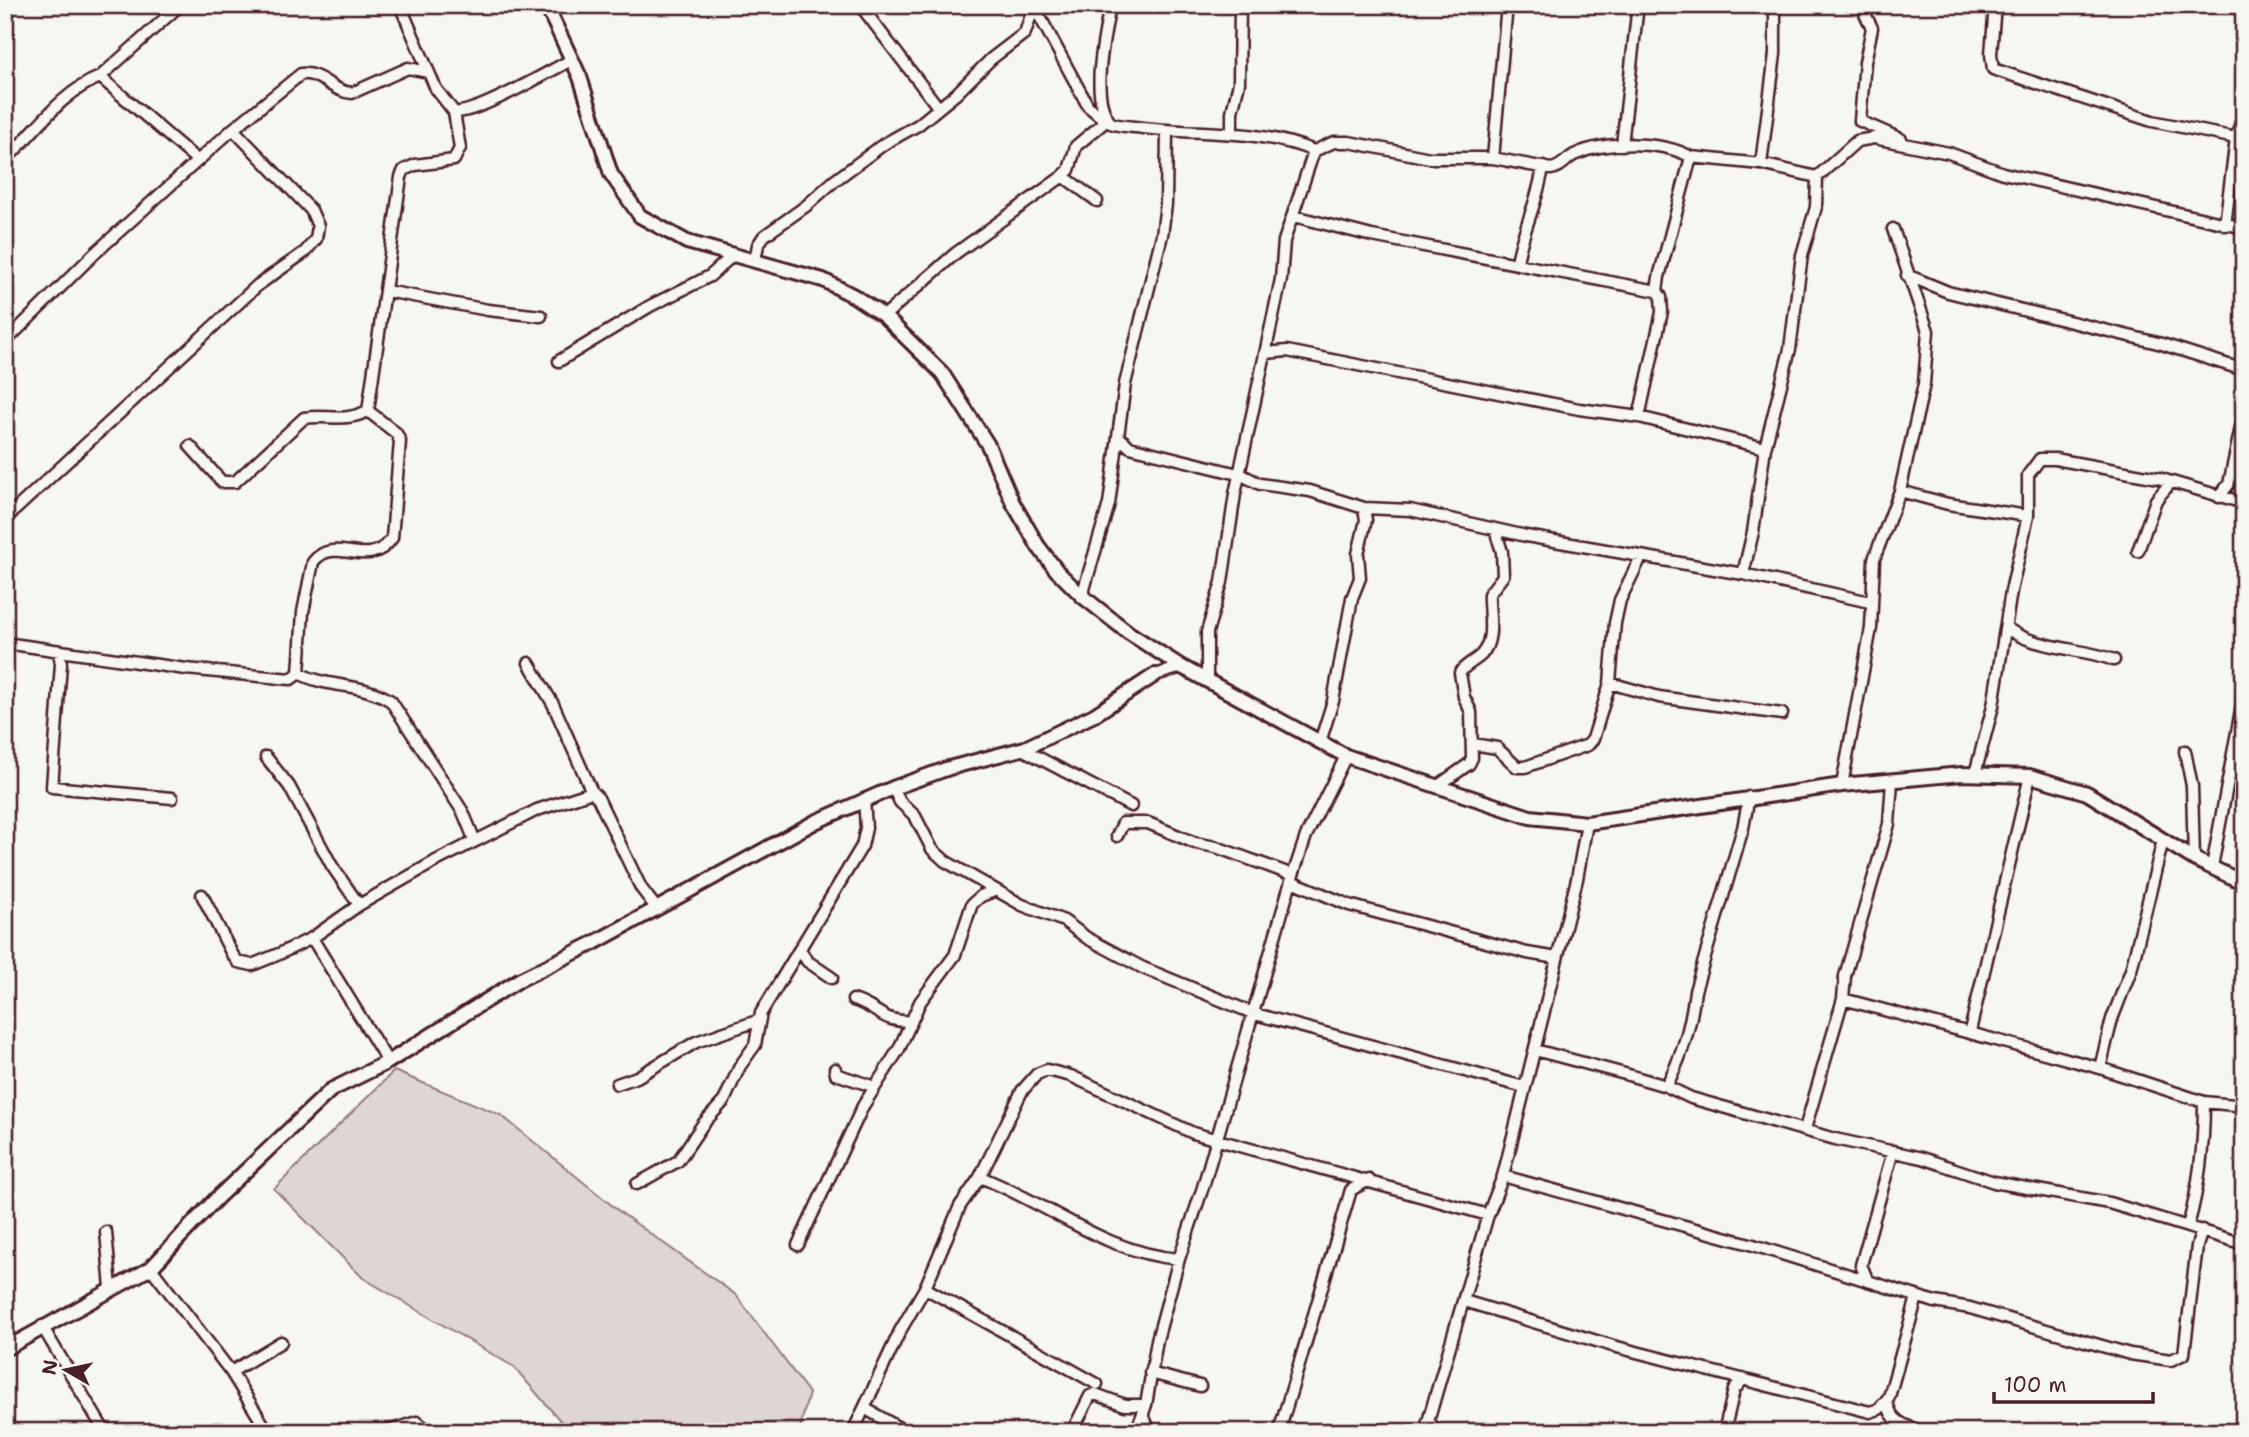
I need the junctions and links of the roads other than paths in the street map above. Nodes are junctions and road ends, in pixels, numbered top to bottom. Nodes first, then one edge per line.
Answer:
1 (180, 5) edge
2 (400, 5) edge
3 (561, 5) edge
4 (860, 5) edge
5 (1110, 5) edge
6 (1240, 5) edge
7 (1507, 5) edge
8 (1638, 5) edge
9 (1774, 5) edge
10 (1996, 5) edge
11 (547, 7) edge
12 (1029, 9) edge
13 (1865, 14) dead end
14 (573, 59) junction
15 (428, 72) junction
16 (100, 77) junction
17 (938, 107) junction
18 (454, 112) junction
19 (2244, 113) edge
20 (1109, 123) junction
21 (233, 128) junction
22 (1167, 132) junction
23 (1232, 133) junction
24 (2236, 138) junction
25 (1622, 145) junction
26 (1914, 145) junction
27 (1314, 150) junction
28 (1691, 157) junction
29 (1493, 158) junction
30 (5, 160) edge
31 (197, 160) junction
32 (1760, 164) junction
33 (1543, 167) junction
34 (1063, 176) junction
35 (1817, 177) junction
36 (1097, 201) dead end
37 (1293, 216) junction
38 (2225, 225) junction
39 (2244, 228) edge
40 (1893, 229) dead end
41 (733, 254) junction
42 (755, 260) junction
43 (1517, 261) junction
44 (1907, 275) junction
45 (386, 291) junction
46 (1657, 291) junction
47 (541, 316) dead end
48 (884, 316) junction
49 (5, 342) edge
50 (1266, 353) junction
51 (559, 361) dead end
52 (2244, 370) edge
53 (368, 411) junction
54 (2244, 413) edge
55 (1639, 417) junction
56 (1120, 438) junction
57 (190, 446) dead end
58 (1130, 447) junction
59 (1765, 448) junction
60 (1117, 455) junction
61 (1242, 475) junction
62 (2158, 478) junction
63 (2171, 482) junction
64 (2229, 484) junction
65 (1900, 491) junction
66 (2161, 491) junction
67 (2218, 497) junction
68 (2244, 503) edge
69 (1364, 508) junction
70 (1380, 508) junction
71 (2028, 516) junction
72 (5, 519) edge
73 (1366, 520) junction
74 (1495, 529) junction
75 (2138, 551) dead end
76 (1642, 558) junction
77 (1743, 574) junction
78 (1082, 596) junction
79 (1870, 603) junction
80 (2006, 627) junction
81 (2017, 636) junction
82 (5, 643) edge
83 (2003, 645) junction
84 (60, 652) junction
85 (1161, 653) junction
86 (2114, 660) dead end
87 (529, 663) dead end
88 (1182, 667) junction
89 (299, 673) junction
90 (1155, 676) junction
91 (1207, 681) junction
92 (1610, 683) junction
93 (2244, 694) edge
94 (1782, 714) dead end
95 (1320, 742) junction
96 (1473, 744) junction
97 (1022, 749) junction
98 (2185, 751) dead end
99 (1346, 756) junction
100 (266, 757) dead end
101 (1975, 774) junction
102 (2232, 774) junction
103 (2031, 776) junction
104 (2244, 776) edge
105 (1892, 781) junction
106 (1439, 785) junction
107 (1842, 785) junction
108 (893, 788) junction
109 (592, 792) junction
110 (1749, 797) junction
111 (172, 798) dead end
112 (864, 799) junction
113 (1131, 806) dead end
114 (1587, 823) junction
115 (1117, 836) dead end
116 (2163, 839) junction
117 (475, 841) junction
118 (2194, 859) junction
119 (2213, 867) junction
120 (1292, 878) junction
121 (982, 883) junction
122 (2244, 883) edge
123 (994, 891) junction
124 (202, 895) dead end
125 (981, 896) junction
126 (359, 905) junction
127 (657, 909) junction
128 (312, 938) junction
129 (801, 951) junction
130 (1557, 958) junction
131 (832, 978) dead end
132 (1843, 999) junction
133 (853, 1000) dead end
134 (1255, 1014) junction
135 (757, 1021) junction
136 (911, 1021) junction
137 (1970, 1031) junction
138 (1535, 1050) junction
139 (388, 1062) junction
140 (835, 1069) dead end
141 (2100, 1069) junction
142 (617, 1084) dead end
143 (1666, 1086) junction
144 (875, 1087) junction
145 (1524, 1087) junction
146 (2204, 1102) junction
147 (2244, 1105) edge
148 (1805, 1129) junction
149 (1217, 1138) junction
150 (1893, 1151) junction
151 (1503, 1176) junction
152 (980, 1177) junction
153 (1369, 1180) junction
154 (637, 1184) dead end
155 (1488, 1215) junction
156 (2188, 1226) junction
157 (2202, 1230) junction
158 (106, 1231) dead end
159 (2244, 1244) edge
160 (798, 1245) dead end
161 (1178, 1259) junction
162 (1861, 1265) junction
163 (151, 1268) junction
164 (1850, 1274) junction
165 (1867, 1279) junction
166 (111, 1288) junction
167 (925, 1288) junction
168 (1917, 1297) junction
169 (1464, 1301) junction
170 (42, 1326) junction
171 (281, 1342) dead end
172 (5, 1349) edge
173 (231, 1372) junction
174 (1150, 1373) junction
175 (1743, 1378) junction
176 (1097, 1384) dead end
177 (1200, 1386) dead end
178 (1887, 1401) junction
179 (1146, 1405) junction
180 (866, 1409) junction
181 (1143, 1416) junction
182 (1076, 1426) dead end
183 (1426, 1427) edge
184 (105, 1432) edge
185 (268, 1432) edge
186 (386, 1432) edge
187 (430, 1432) edge
188 (853, 1432) edge
189 (906, 1432) edge
190 (1136, 1432) edge
191 (1151, 1432) edge
192 (1279, 1432) edge
193 (1440, 1432) edge
194 (1724, 1432) edge
195 (1925, 1432) edge

1 - 16 street
2 - 15 street
3 - 11 street
4 - 17 street
5 - 20 street
6 - 23 street
7 - 29 street
8 - 25 street
9 - 32 street
10 - 24 street
11 - 14 street
12 - 17 street
12 - 20 street
13 - 26 street
14 - 18 street
14 - 41 street
15 - 18 street
15 - 21 street
16 - 30 street
16 - 31 street
17 - 42 street
18 - 45 street
19 - 24 street
20 - 22 street
20 - 34 street
21 - 31 street
21 - 72 street
22 - 23 street
22 - 56 street
23 - 27 street
24 - 38 street
25 - 28 street
25 - 33 street
26 - 35 street
26 - 38 street
27 - 29 street
27 - 37 street
28 - 32 street
28 - 46 street
29 - 33 street
31 - 49 street
32 - 35 street
33 - 43 street
34 - 36 street
34 - 48 street
35 - 59 street
37 - 43 street
37 - 50 street
38 - 39 street
40 - 44 street
41 - 42 street
41 - 51 street
42 - 48 street
43 - 46 street
44 - 52 street
44 - 65 street
45 - 47 street
45 - 53 street
46 - 55 street
48 - 78 street
50 - 55 street
50 - 61 street
53 - 57 street
53 - 89 street
54 - 64 street
55 - 59 street
56 - 58 street
56 - 60 street
58 - 60 street
58 - 61 street
59 - 77 street
60 - 78 street
61 - 69 street
61 - 91 street
62 - 63 street
62 - 66 street
62 - 71 street
63 - 66 street
63 - 67 street
64 - 67 street
64 - 68 street
65 - 71 street
65 - 79 street
66 - 75 street
67 - 68 street
69 - 70 street
69 - 73 street
70 - 73 street
70 - 74 street
71 - 80 street
73 - 95 street
74 - 76 street
74 - 96 street
76 - 77 street
76 - 92 street
77 - 79 street
78 - 85 street
79 - 107 street
80 - 81 street
80 - 83 street
81 - 83 street
81 - 86 street
82 - 84 street
83 - 101 street
84 - 89 street
84 - 111 street
85 - 88 street
85 - 90 street
87 - 109 street
88 - 90 street
88 - 91 street
89 - 117 street
90 - 97 street
91 - 95 street
92 - 94 street
92 - 96 street
93 - 102 street
95 - 99 street
96 - 106 street
97 - 108 street
97 - 113 street
98 - 118 street
99 - 106 street
99 - 120 street
100 - 126 street
101 - 103 street
101 - 105 street
102 - 104 street
102 - 119 street
103 - 116 street
103 - 137 street
105 - 107 street
105 - 132 street
106 - 114 street
107 - 110 street
108 - 112 street
108 - 121 street
109 - 117 street
109 - 127 street
110 - 114 street
110 - 143 street
112 - 127 street
112 - 129 street
114 - 130 street
115 - 120 street
116 - 118 street
116 - 141 street
117 - 126 street
118 - 119 street
119 - 122 street
120 - 130 street
120 - 134 street
121 - 123 street
121 - 125 street
123 - 125 street
123 - 134 street
124 - 128 street
125 - 136 street
126 - 128 street
127 - 139 street
128 - 139 street
129 - 131 street
129 - 135 street
130 - 138 street
132 - 137 street
132 - 148 street
133 - 136 street
134 - 145 street
134 - 149 street
135 - 142 street
135 - 154 street
136 - 144 street
137 - 141 street
138 - 143 street
138 - 145 street
139 - 163 street
140 - 144 street
141 - 146 street
143 - 148 street
144 - 160 street
145 - 151 street
146 - 147 street
146 - 156 street
148 - 150 street
149 - 152 street
149 - 153 street
149 - 161 street
150 - 156 street
150 - 162 street
151 - 155 street
151 - 164 street
152 - 161 street
152 - 167 street
153 - 155 street
153 - 192 street
155 - 169 street
156 - 157 street
157 - 159 street
157 - 168 street
158 - 166 street
161 - 174 street
162 - 164 street
162 - 165 street
163 - 166 street
163 - 173 street
164 - 165 street
165 - 168 street
166 - 170 street
167 - 176 street
167 - 180 street
168 - 178 street
169 - 175 street
169 - 183 street
170 - 172 street
170 - 184 street
171 - 173 street
173 - 185 street
174 - 177 street
174 - 179 street
175 - 178 street
175 - 194 street
178 - 195 street
179 - 181 street
179 - 182 street
180 - 188 street
180 - 189 street
181 - 190 street
181 - 191 street
183 - 193 street
186 - 187 street

